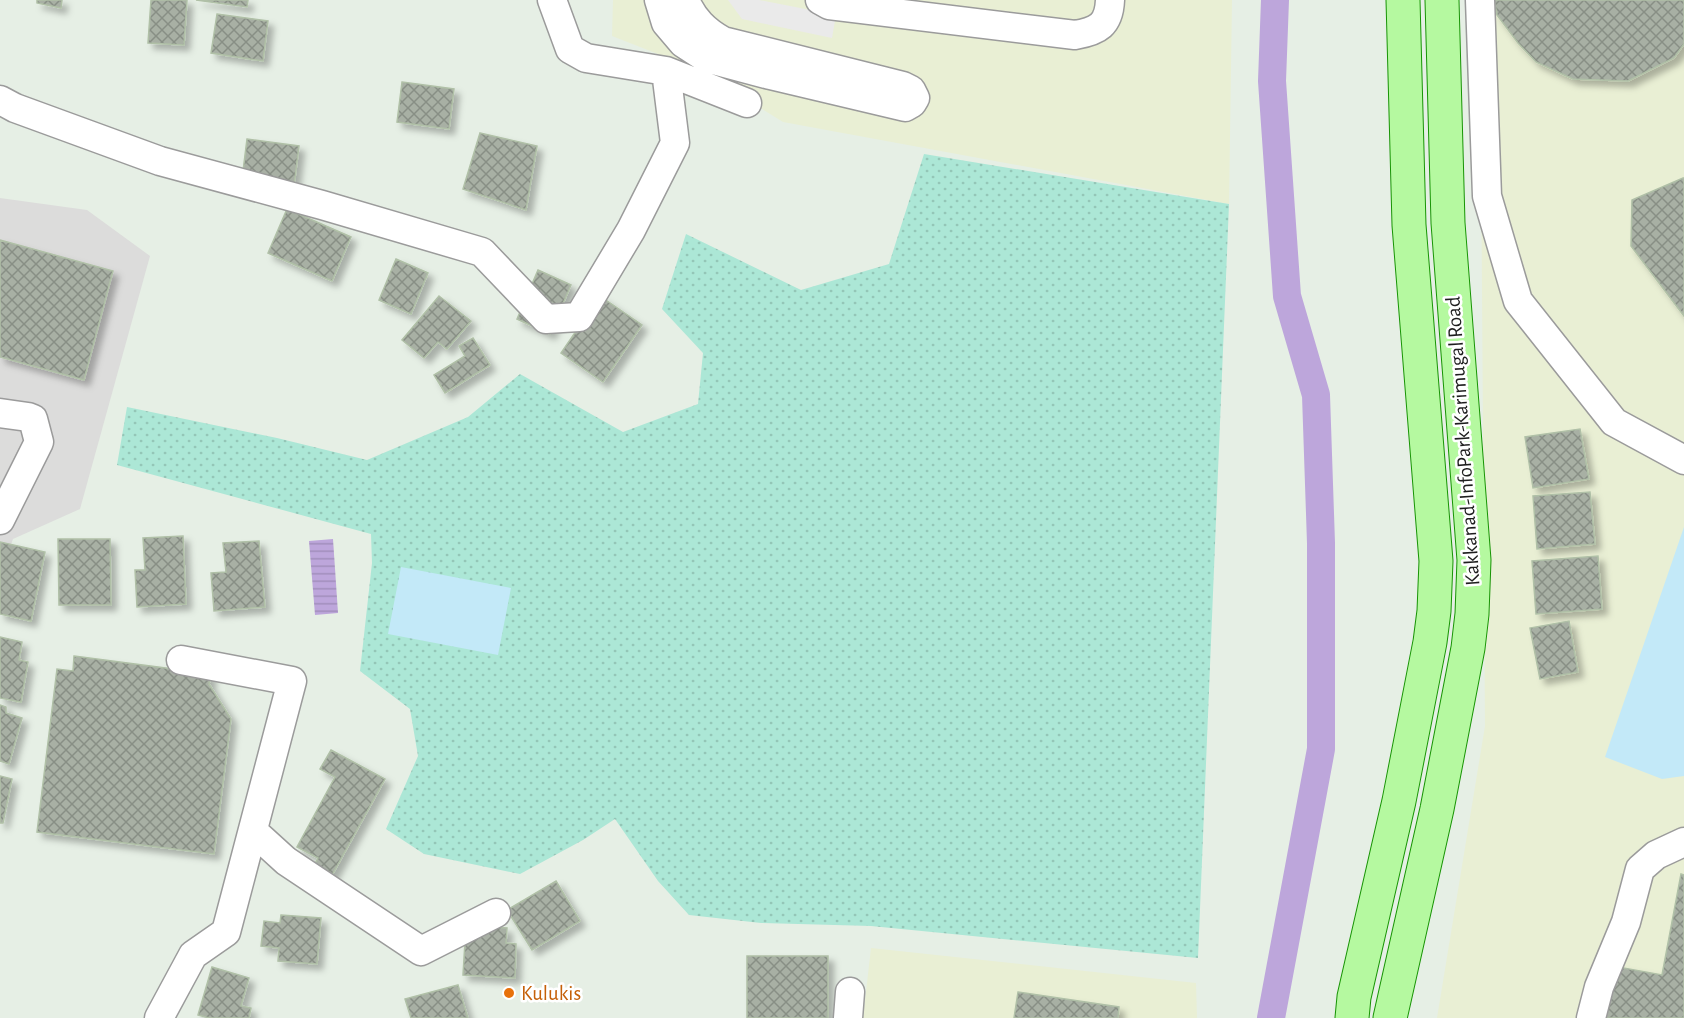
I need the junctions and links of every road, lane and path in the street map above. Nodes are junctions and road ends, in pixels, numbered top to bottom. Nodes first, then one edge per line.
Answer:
1 (552, 0) edge
2 (659, 0) edge
3 (685, 0) edge
4 (820, 0) edge
5 (1110, 0) edge
6 (1403, 0) edge
7 (1442, 0) edge
8 (1480, 0) edge
9 (666, 70) junction
10 (0, 100) edge
11 (747, 103) dead end
12 (0, 413) edge
13 (1684, 460) edge
14 (0, 520) edge
15 (181, 660) dead end
16 (253, 831) junction
17 (1684, 842) edge
18 (1385, 862) junction
19 (1422, 872) junction
20 (496, 913) dead end
21 (159, 1018) edge
22 (1352, 1018) edge
23 (1390, 1018) edge
24 (1592, 1018) edge

1 - 9 street
2 - 3 street
4 - 5 street
6 - 18 main road, Kakkanad-InfoPark-Karimugal Road
7 - 19 main road, Kakkanad-InfoPark-Karimugal Road
8 - 13 street
9 - 10 street
9 - 11 street
12 - 14 street
15 - 16 street
16 - 20 street
16 - 21 street
17 - 24 street
18 - 19 main road
18 - 22 main road, Kakkanad-InfoPark-Karimugal Road
19 - 23 main road, Kakkanad-InfoPark-Karimugal Road

